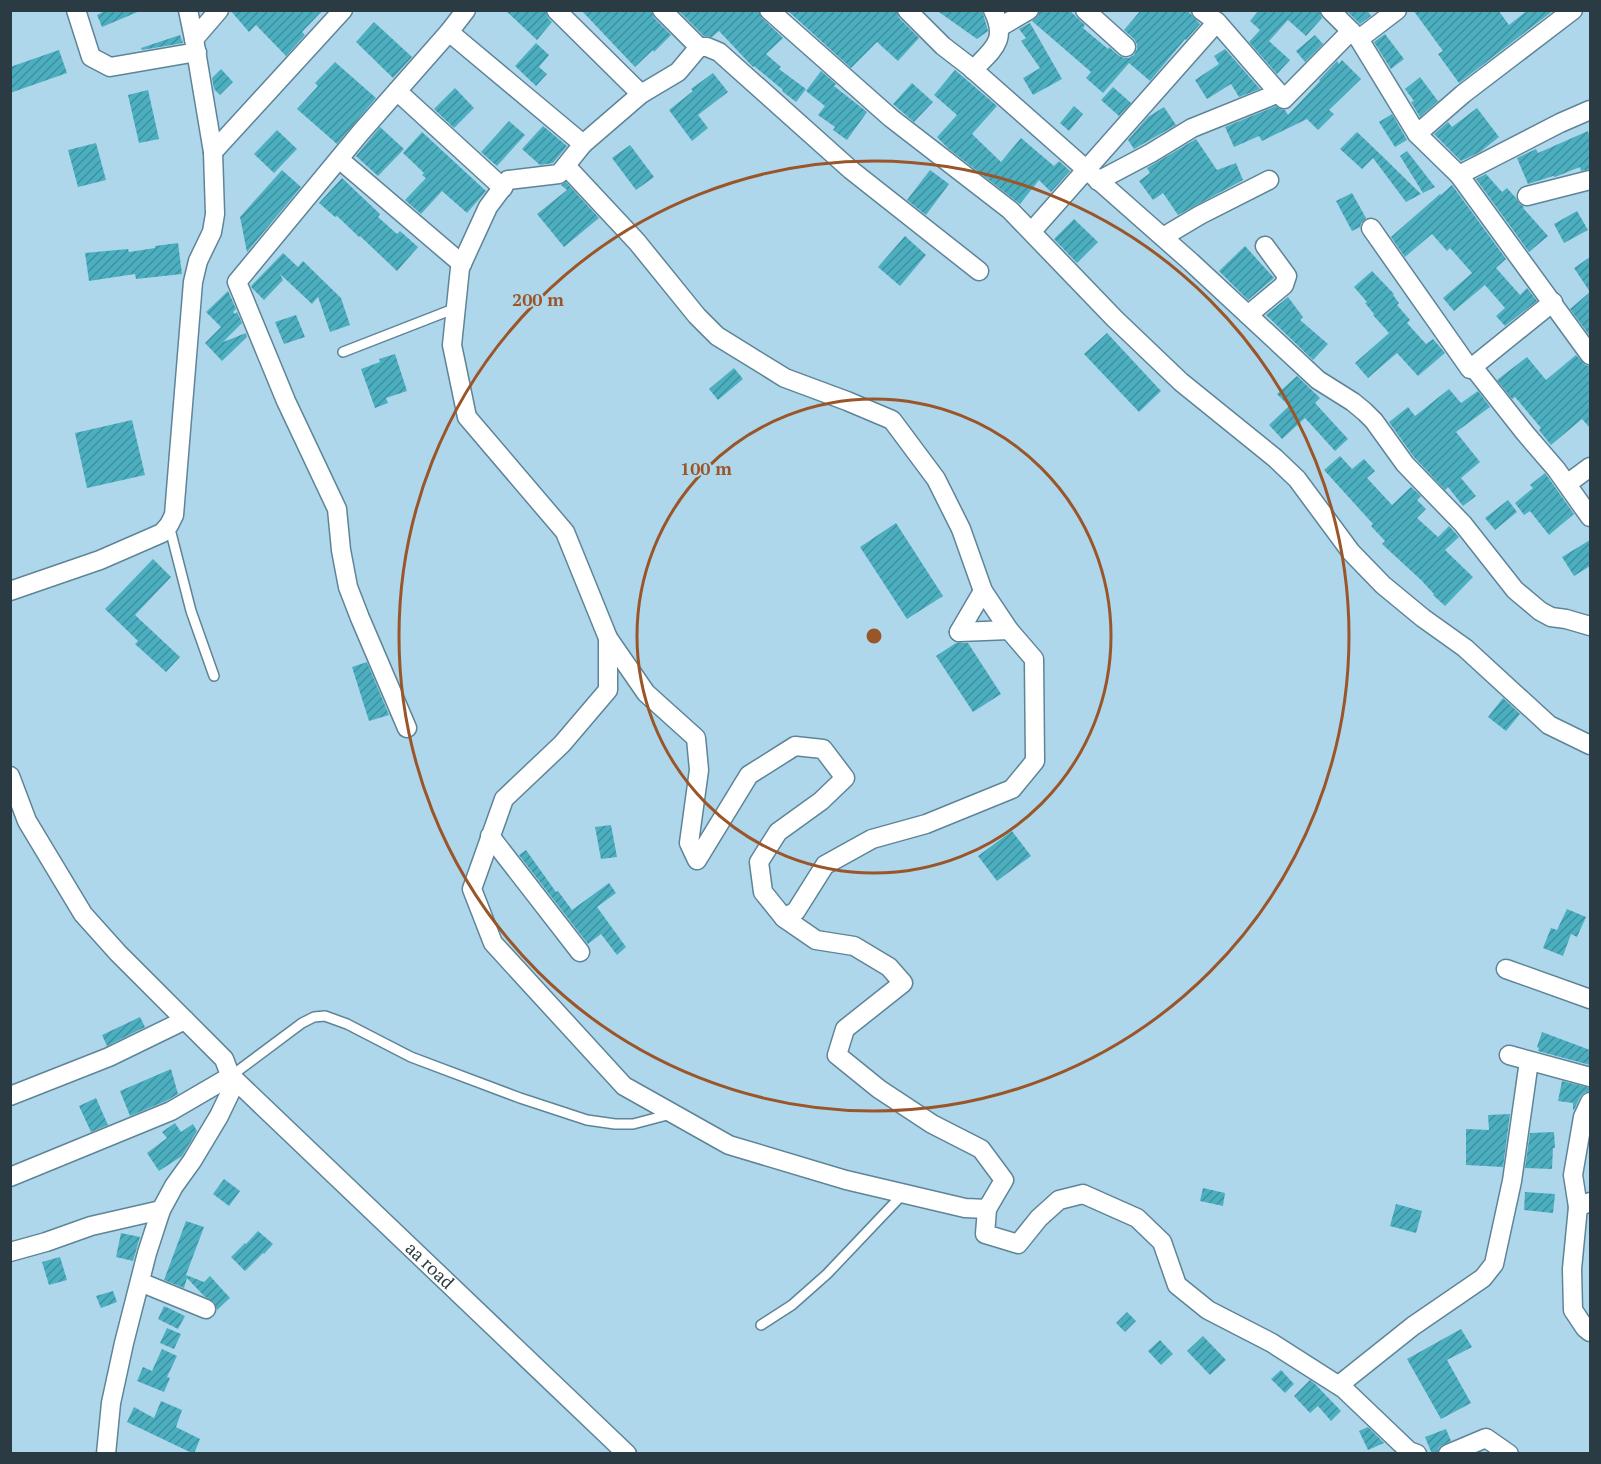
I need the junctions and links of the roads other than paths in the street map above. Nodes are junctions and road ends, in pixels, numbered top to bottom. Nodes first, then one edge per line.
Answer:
1 (76, 10) edge
2 (188, 10) edge
3 (219, 10) edge
4 (343, 10) edge
5 (466, 10) edge
6 (556, 10) edge
7 (662, 10) edge
8 (769, 10) edge
9 (907, 10) edge
10 (1029, 10) edge
11 (1085, 10) edge
12 (1201, 10) edge
13 (1330, 10) edge
14 (1397, 10) edge
15 (1573, 10) edge
16 (996, 19) edge
17 (1217, 22) junction
18 (449, 32) junction
19 (1355, 35) junction
20 (195, 46) junction
21 (1126, 47) dead end
22 (699, 48) junction
23 (973, 70) junction
24 (397, 91) junction
25 (1279, 93) junction
26 (641, 94) junction
27 (1590, 110) edge
28 (1417, 134) junction
29 (583, 144) junction
30 (213, 152) junction
31 (339, 159) junction
32 (566, 166) junction
33 (1092, 175) junction
34 (1459, 175) junction
35 (1269, 180) dead end
36 (1590, 180) edge
37 (503, 188) junction
38 (1527, 196) dead end
39 (1371, 228) dead end
40 (1032, 231) junction
41 (1162, 237) junction
42 (1265, 246) dead end
43 (462, 264) junction
44 (979, 271) dead end
45 (1553, 302) junction
46 (456, 308) junction
47 (1248, 315) junction
48 (343, 352) dead end
49 (1590, 355) edge
50 (1473, 367) junction
51 (1590, 467) edge
52 (1567, 484) junction
53 (1590, 517) edge
54 (169, 525) junction
55 (10, 591) edge
56 (984, 591) junction
57 (1590, 626) edge
58 (1009, 630) junction
59 (608, 638) junction
60 (214, 676) dead end
61 (406, 728) dead end
62 (1590, 745) edge
63 (10, 776) edge
64 (490, 836) junction
65 (784, 918) junction
66 (580, 952) dead end
67 (1506, 969) dead end
68 (1590, 999) edge
69 (185, 1020) junction
70 (1509, 1055) dead end
71 (1530, 1061) junction
72 (231, 1076) junction
73 (1590, 1077) edge
74 (10, 1096) edge
75 (1590, 1102) edge
76 (672, 1113) junction
77 (10, 1177) edge
78 (903, 1194) junction
79 (1584, 1204) edge
80 (987, 1209) junction
81 (161, 1210) junction
82 (10, 1252) edge
83 (140, 1281) junction
84 (206, 1309) dead end
85 (761, 1325) dead end
86 (1590, 1332) edge
87 (1339, 1385) junction
88 (106, 1454) edge
89 (627, 1454) edge
90 (1418, 1454) edge
91 (1448, 1454) edge
92 (1509, 1454) edge

1 - 20 street
2 - 20 street
3 - 20 street
4 - 30 street
5 - 18 street
6 - 26 street
7 - 22 street
8 - 40 street
9 - 23 street
10 - 16 street
11 - 21 street
12 - 17 street
13 - 19 street
14 - 19 street
15 - 28 street
16 - 23 street
17 - 25 street
17 - 33 street
18 - 24 street
18 - 29 street
19 - 25 street
19 - 28 street
20 - 30 street
22 - 26 street
22 - 44 street
23 - 33 street
24 - 31 street
24 - 37 street
25 - 33 street
26 - 29 street
27 - 34 street
28 - 34 street
29 - 32 street
30 - 54 street
31 - 43 street
31 - 61 street
32 - 37 street
32 - 56 street
33 - 40 street
33 - 41 street
34 - 45 street
35 - 41 street
36 - 38 street
37 - 43 street
39 - 50 street
40 - 62 street
41 - 47 street
42 - 47 street
43 - 46 street
45 - 49 street
45 - 50 street
46 - 48 lane
46 - 59 street
47 - 57 street
50 - 52 street
51 - 52 street
52 - 53 street
54 - 55 street
54 - 60 lane
56 - 58 street
56 - 58 street
58 - 65 street
59 - 64 street
59 - 65 street
63 - 69 street, aa road
64 - 66 street
64 - 76 street
65 - 80 street
67 - 68 street
69 - 72 street, aa road
69 - 74 street
70 - 71 street
71 - 73 street
71 - 87 street
72 - 76 lane
72 - 77 street
72 - 81 street
72 - 89 street, aa road
75 - 79 street
76 - 78 street
78 - 80 street
78 - 85 lane
79 - 86 street
80 - 87 street
81 - 82 street
81 - 83 street
83 - 84 street
83 - 88 street
87 - 90 street
91 - 92 street

